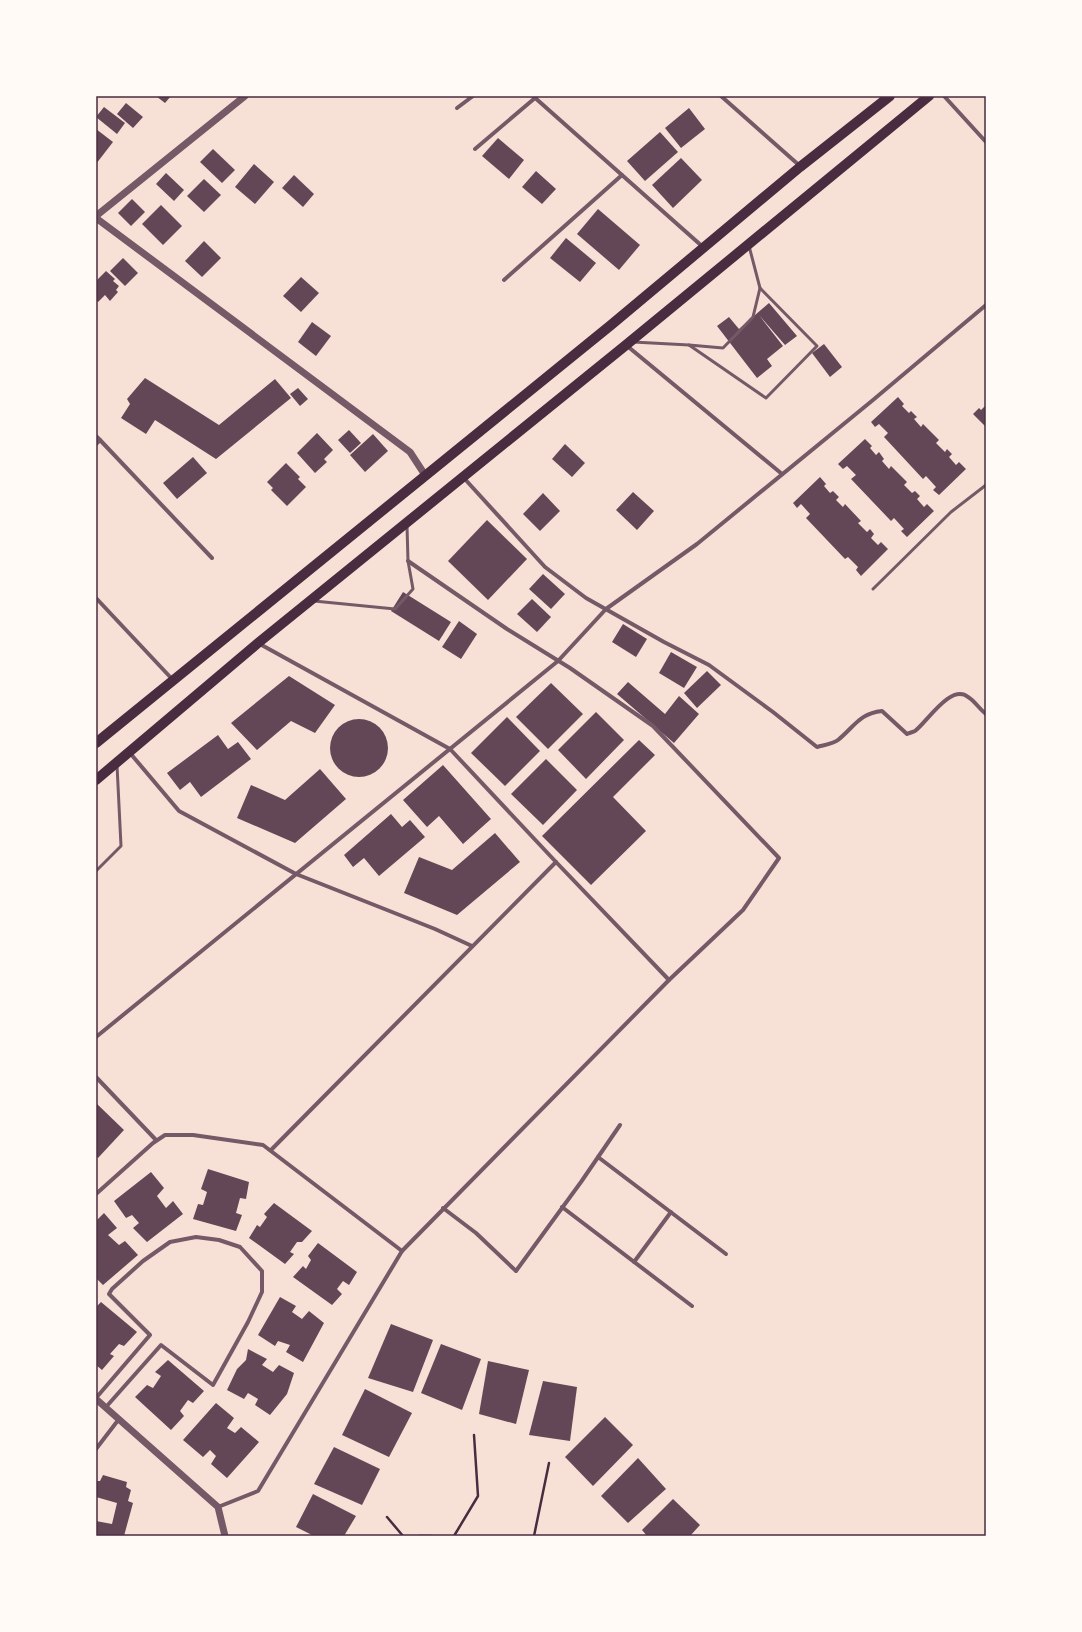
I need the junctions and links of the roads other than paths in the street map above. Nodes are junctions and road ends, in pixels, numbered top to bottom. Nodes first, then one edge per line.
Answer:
1 (246, 96) edge
2 (473, 96) edge
3 (721, 96) edge
4 (890, 96) edge
5 (929, 96) edge
6 (944, 96) edge
7 (534, 97) edge
8 (457, 108) dead end
9 (986, 142) edge
10 (475, 149) dead end
11 (800, 167) junction
12 (622, 175) junction
13 (96, 217) edge
14 (748, 244) junction
15 (704, 248) junction
16 (504, 280) dead end
17 (760, 288) junction
18 (986, 305) edge
19 (628, 344) junction
20 (689, 345) junction
21 (96, 436) edge
22 (98, 442) edge
23 (782, 474) junction
24 (425, 475) junction
25 (462, 477) junction
26 (986, 484) edge
27 (407, 523) junction
28 (212, 558) dead end
29 (408, 561) junction
30 (873, 589) dead end
31 (96, 598) edge
32 (312, 600) junction
33 (606, 609) junction
34 (258, 643) junction
35 (558, 661) junction
36 (173, 680) junction
37 (986, 714) edge
38 (96, 743) edge
39 (450, 748) junction
40 (129, 753) junction
41 (116, 764) junction
42 (96, 780) edge
43 (556, 862) junction
44 (96, 871) edge
45 (296, 874) junction
46 (472, 946) junction
47 (669, 980) junction
48 (96, 1037) edge
49 (96, 1077) edge
50 (620, 1125) dead end
51 (156, 1140) junction
52 (271, 1150) junction
53 (598, 1157) junction
54 (96, 1194) edge
55 (562, 1207) junction
56 (444, 1208) junction
57 (671, 1212) junction
58 (402, 1251) junction
59 (726, 1254) dead end
60 (634, 1262) junction
61 (692, 1306) dead end
62 (96, 1398) edge
63 (106, 1408) junction
64 (119, 1419) junction
65 (96, 1449) edge
66 (218, 1507) junction
67 (225, 1536) edge

1 - 13 street
2 - 8 street
3 - 11 street
4 - 11 main road
5 - 14 main road
6 - 9 street
7 - 10 street
7 - 12 street
11 - 15 main road
12 - 15 street
12 - 16 street
13 - 24 street
14 - 17 lane
14 - 19 main road
15 - 24 main road
17 - 20 lane
17 - 20 lane
18 - 23 street
19 - 20 lane
19 - 23 street
19 - 25 main road
21 - 22 street
22 - 28 street
23 - 33 street
24 - 36 main road
25 - 27 main road
25 - 33 street
26 - 30 lane
27 - 29 lane
27 - 32 main road
29 - 32 lane
29 - 35 street
31 - 36 street
32 - 34 main road
33 - 35 street
33 - 37 street
34 - 39 street
34 - 40 main road
35 - 39 street
35 - 47 street
36 - 38 main road
39 - 43 street
39 - 45 street
40 - 41 main road
40 - 45 street
41 - 42 main road
41 - 44 lane
43 - 46 street
43 - 47 street
45 - 46 street
45 - 48 street
46 - 52 street
47 - 56 street
49 - 51 street
50 - 53 street
51 - 52 street
51 - 54 street
52 - 58 street
53 - 55 street
53 - 57 street
55 - 56 street
55 - 60 street
56 - 58 street
57 - 59 street
57 - 60 street
58 - 66 street
60 - 61 street
62 - 63 street
62 - 63 street
63 - 64 street
64 - 65 street
64 - 66 street
66 - 67 street

